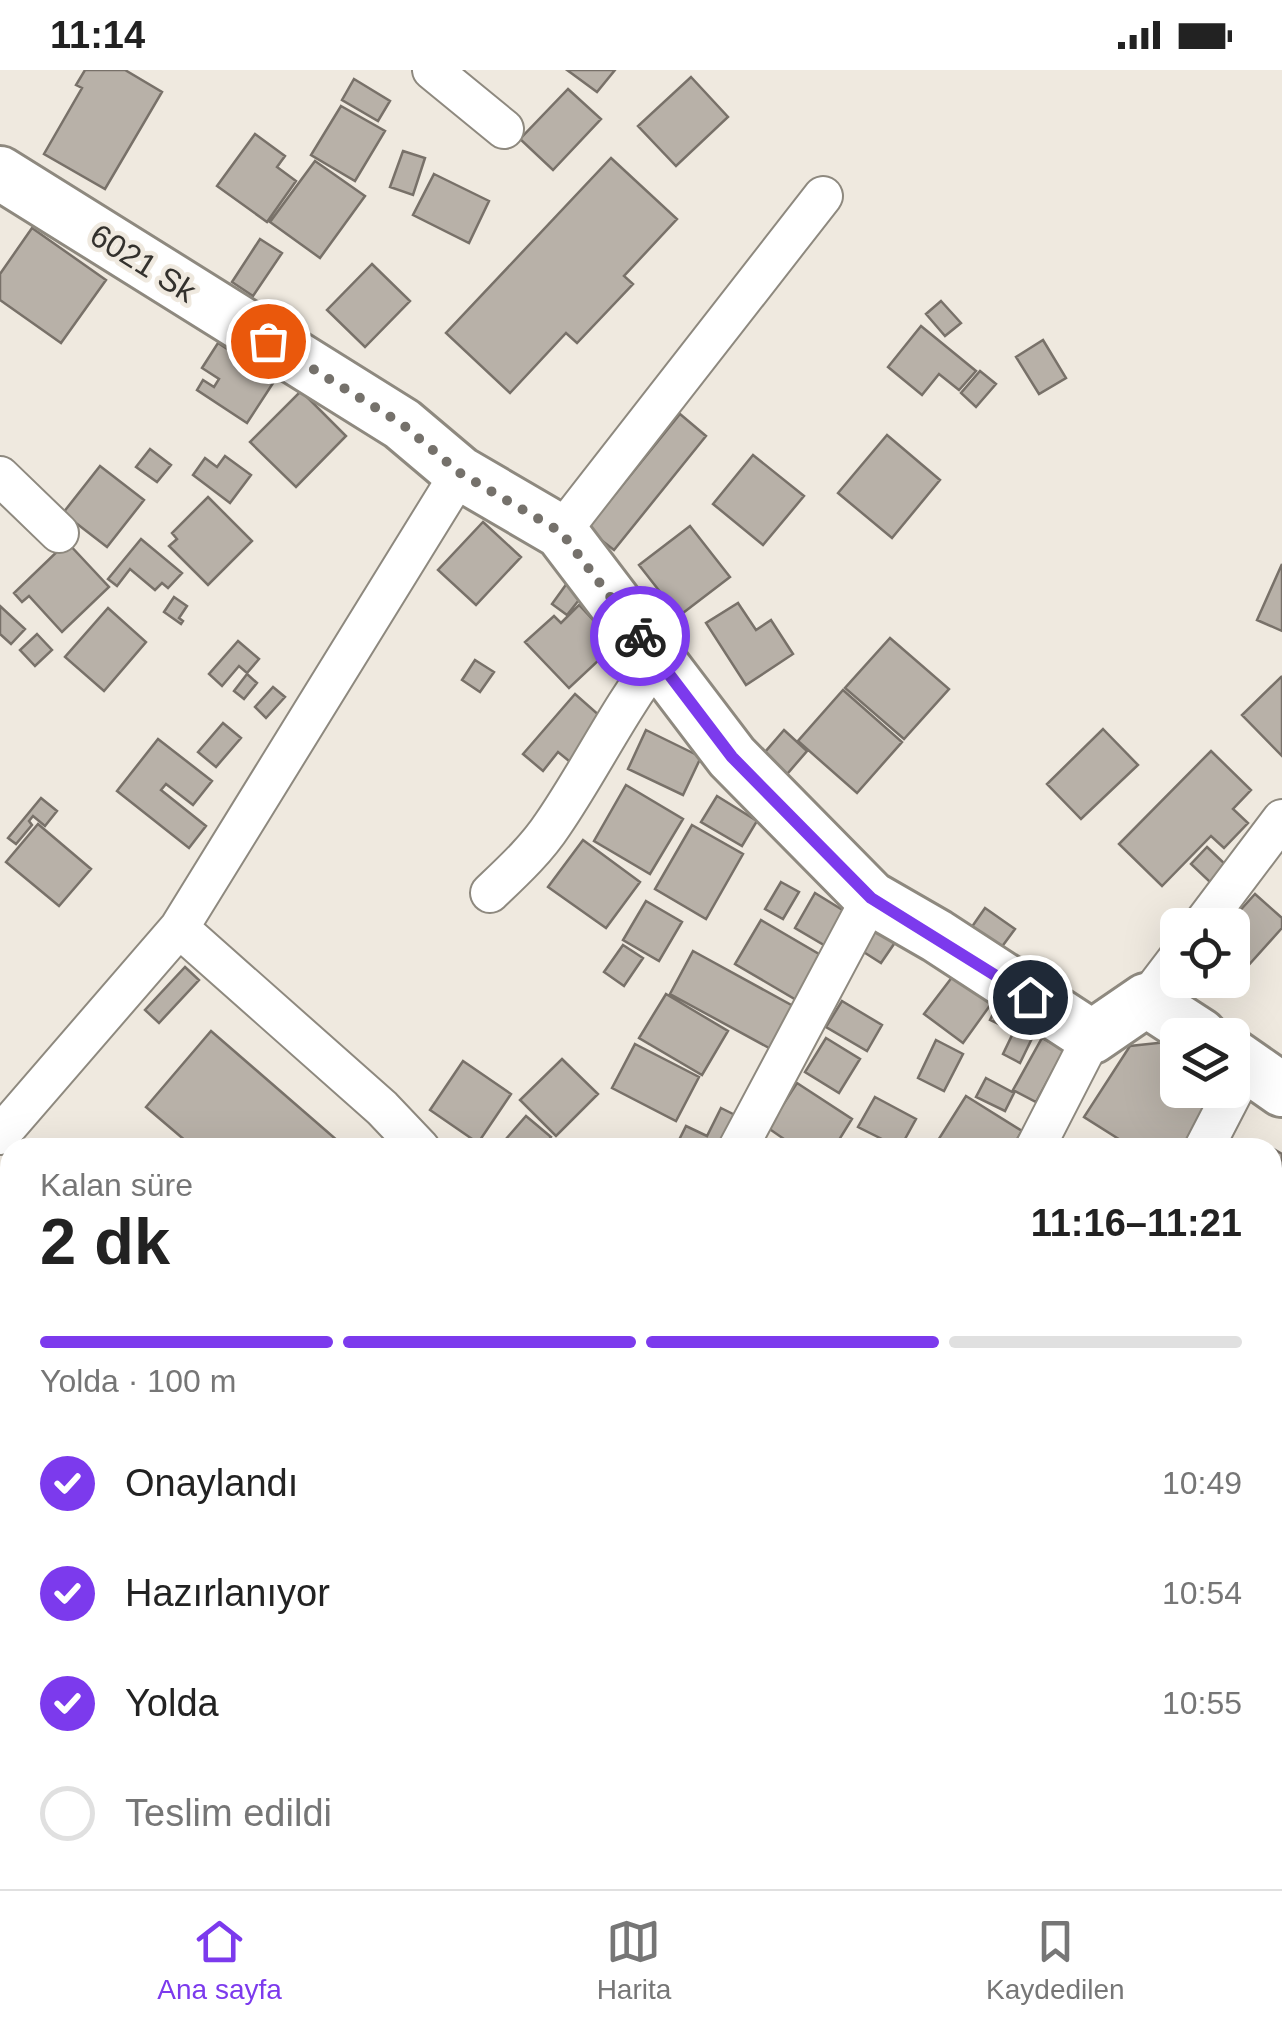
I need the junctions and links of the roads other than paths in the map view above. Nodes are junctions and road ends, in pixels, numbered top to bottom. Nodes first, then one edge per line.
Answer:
1 (432, 70) edge
2 (504, 129) dead end
3 (0, 173) edge
4 (824, 196) dead end
5 (460, 473) junction
6 (0, 476) edge
7 (561, 532) junction
8 (58, 533) dead end
9 (658, 659) junction
10 (1282, 819) edge
11 (490, 893) dead end
12 (871, 898) junction
13 (1215, 908) edge
14 (179, 928) junction
15 (1160, 982) edge
16 (1146, 1000) junction
17 (1174, 1018) edge
18 (1092, 1037) junction
19 (1254, 1070) edge
20 (0, 1136) edge
21 (410, 1138) edge
22 (743, 1138) edge
23 (1040, 1138) edge
24 (1210, 1138) edge

1 - 2 street
3 - 5 street, 6021 Sk
4 - 7 street
5 - 7 street, 6021 Sk
5 - 14 street
6 - 8 street
7 - 9 street, 6021 Sk
9 - 11 street
9 - 12 street, 6021 Sk
10 - 13 street
12 - 18 street, 6021 Sk
12 - 22 street
14 - 20 street
14 - 21 street
15 - 16 street
16 - 17 street
16 - 18 street
18 - 23 street
19 - 24 street

